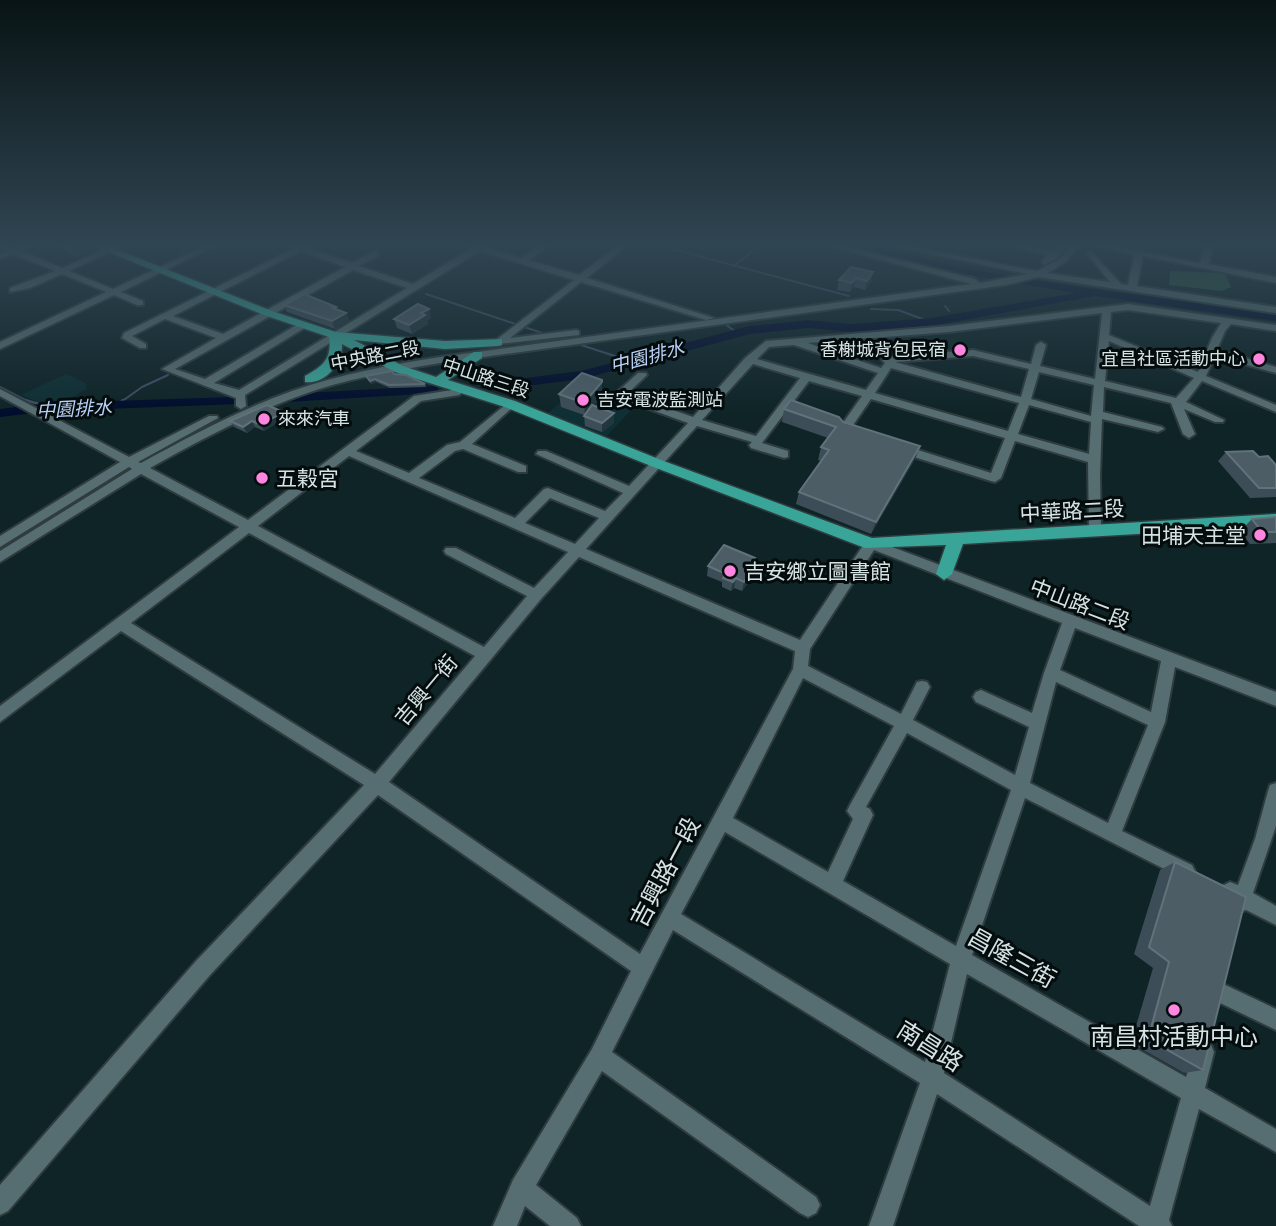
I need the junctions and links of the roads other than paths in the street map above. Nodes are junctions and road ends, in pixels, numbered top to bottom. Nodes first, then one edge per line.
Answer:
1 (97, 300) edge
2 (133, 300) edge
3 (196, 300) edge
4 (237, 300) edge
5 (292, 300) edge
6 (394, 300) edge
7 (552, 300) edge
8 (652, 300) edge
9 (901, 300) edge
10 (1209, 300) edge
11 (140, 303) dead end
12 (1107, 309) junction
13 (1276, 310) edge
14 (268, 313) junction
15 (165, 316) junction
16 (709, 318) junction
17 (1230, 320) junction
18 (303, 325) junction
19 (793, 326) junction
20 (1276, 328) edge
21 (335, 335) junction
22 (1104, 336) junction
23 (224, 338) junction
24 (957, 341) junction
25 (498, 342) junction
26 (1041, 345) dead end
27 (0, 346) edge
28 (143, 346) dead end
29 (1213, 352) junction
30 (882, 354) junction
31 (478, 355) junction
32 (750, 360) junction
33 (385, 363) junction
34 (1035, 368) junction
35 (399, 369) junction
36 (1276, 370) edge
37 (642, 375) dead end
38 (806, 377) junction
39 (1201, 377) junction
40 (310, 379) junction
41 (438, 381) junction
42 (208, 382) junction
43 (1100, 382) junction
44 (462, 388) junction
45 (0, 392) edge
46 (235, 394) junction
47 (1180, 394) junction
48 (868, 396) junction
49 (1025, 401) junction
50 (510, 404) junction
51 (241, 406) junction
52 (1276, 409) edge
53 (1098, 418) junction
54 (1219, 420) dead end
55 (696, 422) junction
56 (1158, 429) dead end
57 (1189, 433) dead end
58 (1009, 437) junction
59 (870, 439) edge
60 (759, 440) junction
61 (464, 445) junction
62 (895, 447) edge
63 (349, 452) junction
64 (542, 454) dead end
65 (783, 454) dead end
66 (1095, 460) junction
67 (656, 463) junction
68 (136, 464) junction
69 (522, 468) dead end
70 (411, 478) junction
71 (630, 491) junction
72 (607, 517) junction
73 (1276, 520) edge
74 (516, 525) junction
75 (250, 526) junction
76 (1096, 530) junction
77 (956, 540) junction
78 (0, 542) edge
79 (871, 544) junction
80 (452, 551) dead end
81 (577, 552) junction
82 (0, 557) edge
83 (944, 574) junction
84 (537, 595) junction
85 (1070, 622) junction
86 (121, 624) junction
87 (803, 648) junction
88 (485, 654) junction
89 (1169, 660) junction
90 (800, 669) junction
91 (1051, 673) junction
92 (922, 687) dead end
93 (981, 697) dead end
94 (1276, 699) edge
95 (0, 715) edge
96 (906, 722) junction
97 (1157, 722) junction
98 (1037, 723) junction
99 (377, 783) junction
100 (1021, 785) junction
101 (1276, 791) edge
102 (722, 821) junction
103 (1112, 834) junction
104 (833, 882) junction
105 (1242, 897) junction
106 (669, 916) junction
107 (1276, 916) edge
108 (1236, 924) edge
109 (961, 960) junction
110 (645, 968) junction
111 (1276, 1020) edge
112 (599, 1056) junction
113 (932, 1078) junction
114 (1193, 1094) junction
115 (1276, 1141) edge
116 (521, 1188) junction
117 (0, 1203) edge
118 (808, 1205) dead end
119 (505, 1226) edge
120 (569, 1226) edge
121 (881, 1226) edge
122 (1158, 1226) edge

1 - 27 street
2 - 11 street
3 - 15 street
4 - 14 main road, 中山路三段
5 - 14 street
6 - 21 street
7 - 25 street
8 - 16 street
9 - 19 street, 中央路二段
10 - 13 street
12 - 17 street
12 - 22 street
12 - 24 street
14 - 18 main road, 中山路三段
14 - 23 street
15 - 23 street
15 - 28 street
16 - 19 street, 中央路二段
16 - 25 street, 中央路二段
17 - 20 street
17 - 29 street
18 - 21 main road, 中山路三段
18 - 42 street
19 - 30 street, 吉興一街
19 - 30 street
19 - 31 street, 中央路二段
19 - 32 street, 吉興一街
21 - 25 main road
21 - 33 main road, 中山路三段
21 - 40 main road
21 - 46 street
22 - 39 street
22 - 43 street
23 - 42 street
24 - 30 street, 吉興一街
24 - 30 street
24 - 34 street
25 - 33 street, 中央路二段
26 - 34 street
29 - 36 street
29 - 39 street
30 - 48 street
30 - 49 street
31 - 35 street, 中央路二段
31 - 41 main road
32 - 38 street
32 - 55 street, 吉興一街
33 - 35 main road, 中山路三段
33 - 40 street, 中央路二段
34 - 43 street
34 - 49 street
35 - 41 main road, 中山路三段
35 - 68 street, 中央路二段
37 - 55 street
38 - 48 street
38 - 60 street
39 - 47 street
39 - 52 street
40 - 51 street, 中央路二段
41 - 44 main road, 中山路三段
42 - 46 street
43 - 47 street
43 - 53 street
44 - 50 main road, 中山路三段
44 - 63 street
45 - 68 street
46 - 51 street
47 - 54 street
47 - 57 street
48 - 58 street
48 - 59 street
49 - 53 street
49 - 58 street
50 - 61 street
50 - 67 main road, 中山路三段
51 - 68 street, 中央路二段
53 - 56 street
53 - 66 street
55 - 60 street
55 - 67 street, 吉興一街
58 - 62 street
58 - 66 street
60 - 65 street
61 - 69 street
61 - 70 street
63 - 70 street
63 - 75 street
64 - 71 street
66 - 76 street
67 - 71 street, 吉興一街
67 - 79 main road, 中山路三段
68 - 75 street
68 - 78 street, 中央路二段
68 - 82 street, 中央路二段
70 - 74 street
71 - 72 street, 吉興一街
72 - 74 street
72 - 81 street, 吉興一街
73 - 76 main road, 中華路二段
74 - 81 street
75 - 86 street
75 - 88 street
76 - 77 main road, 中華路二段
77 - 79 main road, 中華路二段
77 - 83 main road
79 - 83 street, 中山路二段
79 - 87 street, 吉興路一段
80 - 84 street
81 - 84 street, 吉興一街
81 - 87 street
83 - 85 street, 中山路二段
84 - 88 street, 吉興一街
85 - 89 street, 中山路二段
85 - 91 street
86 - 95 street
86 - 99 street
87 - 90 street, 吉興路一段
88 - 99 street, 吉興一街
89 - 94 street, 中山路二段
89 - 97 street
90 - 96 street
90 - 102 street, 吉興路一段
91 - 97 street
91 - 98 street
92 - 96 street
93 - 98 street
96 - 100 street
96 - 104 street
97 - 103 street
98 - 100 street
99 - 110 street
99 - 117 street, 吉興一街
100 - 103 street
100 - 109 street
101 - 105 street
102 - 104 street, 昌隆三街
102 - 106 street, 吉興路一段
103 - 105 street
104 - 109 street, 昌隆三街
105 - 107 street
105 - 108 street
106 - 110 street, 吉興路一段
106 - 113 street, 南昌路
109 - 113 street
109 - 114 street, 昌隆三街
110 - 112 street, 吉興路一段
111 - 114 street
112 - 116 street, 吉興路一段
112 - 118 street
113 - 121 street
113 - 122 street, 南昌路
114 - 115 street, 昌隆三街
114 - 122 street
116 - 119 street, 吉興路一段
116 - 120 street

